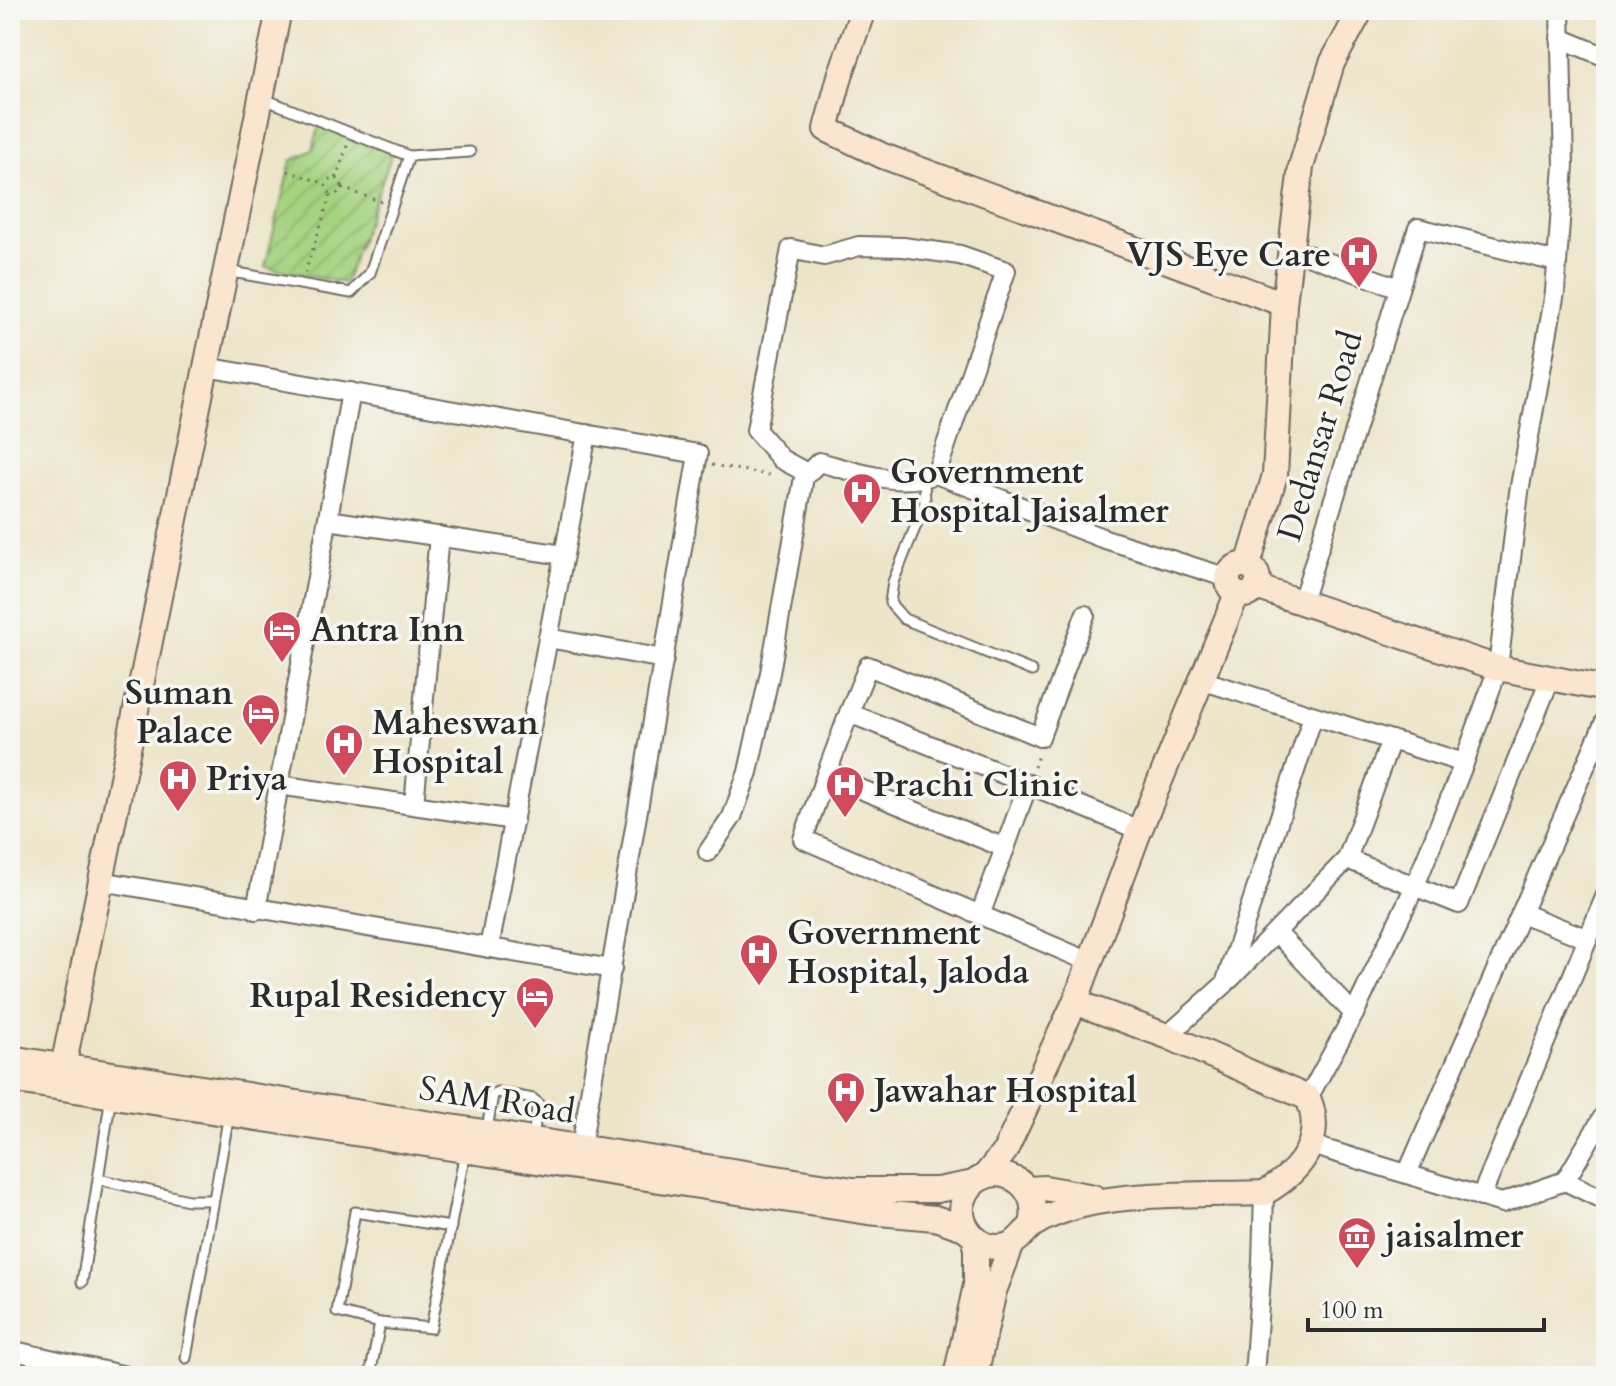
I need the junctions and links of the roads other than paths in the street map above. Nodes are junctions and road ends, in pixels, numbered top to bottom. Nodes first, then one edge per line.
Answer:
1 (279, 10) edge
2 (863, 10) edge
3 (1361, 10) edge
4 (1560, 10) edge
5 (1560, 38) junction
6 (1606, 57) edge
7 (261, 98) junction
8 (470, 152) dead end
9 (409, 156) junction
10 (1291, 249) junction
11 (1557, 262) junction
12 (226, 271) junction
13 (1399, 288) junction
14 (1284, 304) junction
15 (206, 367) junction
16 (351, 392) junction
17 (587, 434) junction
18 (930, 476) junction
19 (805, 477) junction
20 (328, 520) junction
21 (439, 536) junction
22 (564, 555) junction
23 (1242, 581) junction
24 (1302, 602) junction
25 (1085, 615) dead end
26 (548, 638) junction
27 (664, 659) junction
28 (1498, 668) junction
29 (1032, 671) dead end
30 (1550, 679) junction
31 (1201, 680) junction
32 (1606, 689) edge
33 (849, 713) junction
34 (1313, 716) junction
35 (1606, 719) edge
36 (1391, 740) junction
37 (1464, 763) junction
38 (826, 775) junction
39 (1028, 784) junction
40 (279, 785) junction
41 (414, 805) junction
42 (514, 820) junction
43 (1139, 830) junction
44 (1005, 848) junction
45 (708, 852) dead end
46 (1347, 859) junction
47 (101, 881) junction
48 (1415, 886) junction
49 (1606, 895) edge
50 (256, 910) junction
51 (1521, 913) junction
52 (980, 915) junction
53 (1276, 932) junction
54 (1588, 939) junction
55 (489, 948) junction
56 (1090, 962) junction
57 (612, 969) junction
58 (1225, 984) junction
59 (1075, 1002) junction
60 (1354, 1014) junction
61 (1167, 1036) junction
62 (10, 1058) edge
63 (63, 1067) junction
64 (10, 1081) edge
65 (111, 1096) junction
66 (1308, 1098) junction
67 (1606, 1112) edge
68 (229, 1114) junction
69 (486, 1133) junction
70 (532, 1140) junction
71 (1311, 1145) junction
72 (581, 1147) junction
73 (466, 1150) junction
74 (1005, 1151) junction
75 (1407, 1174) junction
76 (98, 1179) junction
77 (979, 1180) junction
78 (1565, 1181) junction
79 (1027, 1189) junction
80 (1264, 1193) junction
81 (1481, 1197) junction
82 (1121, 1199) junction
83 (213, 1200) junction
84 (1606, 1201) edge
85 (1032, 1225) junction
86 (451, 1227) junction
87 (971, 1234) junction
88 (1012, 1244) junction
89 (82, 1282) dead end
90 (380, 1323) junction
91 (10, 1350) edge
92 (186, 1358) dead end
93 (126, 1376) edge
94 (370, 1376) edge
95 (956, 1376) edge
96 (975, 1376) edge
97 (1254, 1376) edge

1 - 7 main road
2 - 14 main road
3 - 10 main road
4 - 5 street
5 - 6 street
5 - 11 street
7 - 9 lane
7 - 12 main road
8 - 9 lane
9 - 12 lane
10 - 13 street
10 - 14 main road
11 - 13 street, Dedansar Road
11 - 28 street
12 - 15 main road
13 - 24 street, Dedansar Road
14 - 23 main road
15 - 16 street
15 - 47 main road
16 - 17 street
16 - 20 street
17 - 22 street
17 - 27 street
18 - 19 street
18 - 19 street
18 - 23 street
18 - 29 lane
19 - 45 street
20 - 21 street
20 - 40 street
21 - 22 street
21 - 41 street
22 - 26 street
23 - 24 main road
23 - 31 main road
24 - 28 main road
25 - 33 street
26 - 27 street
26 - 42 street
27 - 57 street
28 - 30 main road
28 - 37 street
30 - 32 main road
30 - 48 street
31 - 34 street
31 - 43 main road
33 - 38 street
33 - 39 street
34 - 36 street
34 - 58 street
35 - 51 street
36 - 37 street
36 - 46 street
37 - 48 street
38 - 44 street
38 - 52 street
39 - 43 street
39 - 44 street
40 - 41 street
40 - 50 street
41 - 42 street
42 - 55 street
43 - 56 main road
44 - 52 street
46 - 48 street
46 - 53 street
47 - 50 street
47 - 63 main road
48 - 60 street
49 - 54 street
50 - 55 street
51 - 54 street
51 - 75 street
52 - 56 street
53 - 58 street
53 - 60 street
54 - 81 street
55 - 57 street
56 - 59 main road
57 - 72 street
58 - 61 street
59 - 61 main road
59 - 74 main road
60 - 66 street
61 - 66 main road
62 - 63 main road, SAM Road
63 - 69 main road, SAM Road
64 - 65 main road
65 - 68 main road
65 - 76 lane
66 - 71 main road
67 - 78 street
68 - 73 main road
68 - 83 lane
69 - 70 main road, SAM Road
69 - 70 lane
70 - 72 main road, SAM Road
71 - 75 street
71 - 80 main road
72 - 77 main road, SAM Road
73 - 86 lane
73 - 87 main road
74 - 77 main road
74 - 79 main road
75 - 81 street
76 - 83 lane
76 - 89 lane
77 - 79 main road
77 - 87 main road
78 - 81 street
78 - 84 street
79 - 82 main road
79 - 85 main road
80 - 82 main road
80 - 97 street
82 - 85 main road
83 - 92 lane
85 - 88 main road
86 - 90 lane
86 - 90 lane
87 - 88 main road
87 - 95 main road
88 - 96 main road
90 - 94 lane
91 - 93 street

